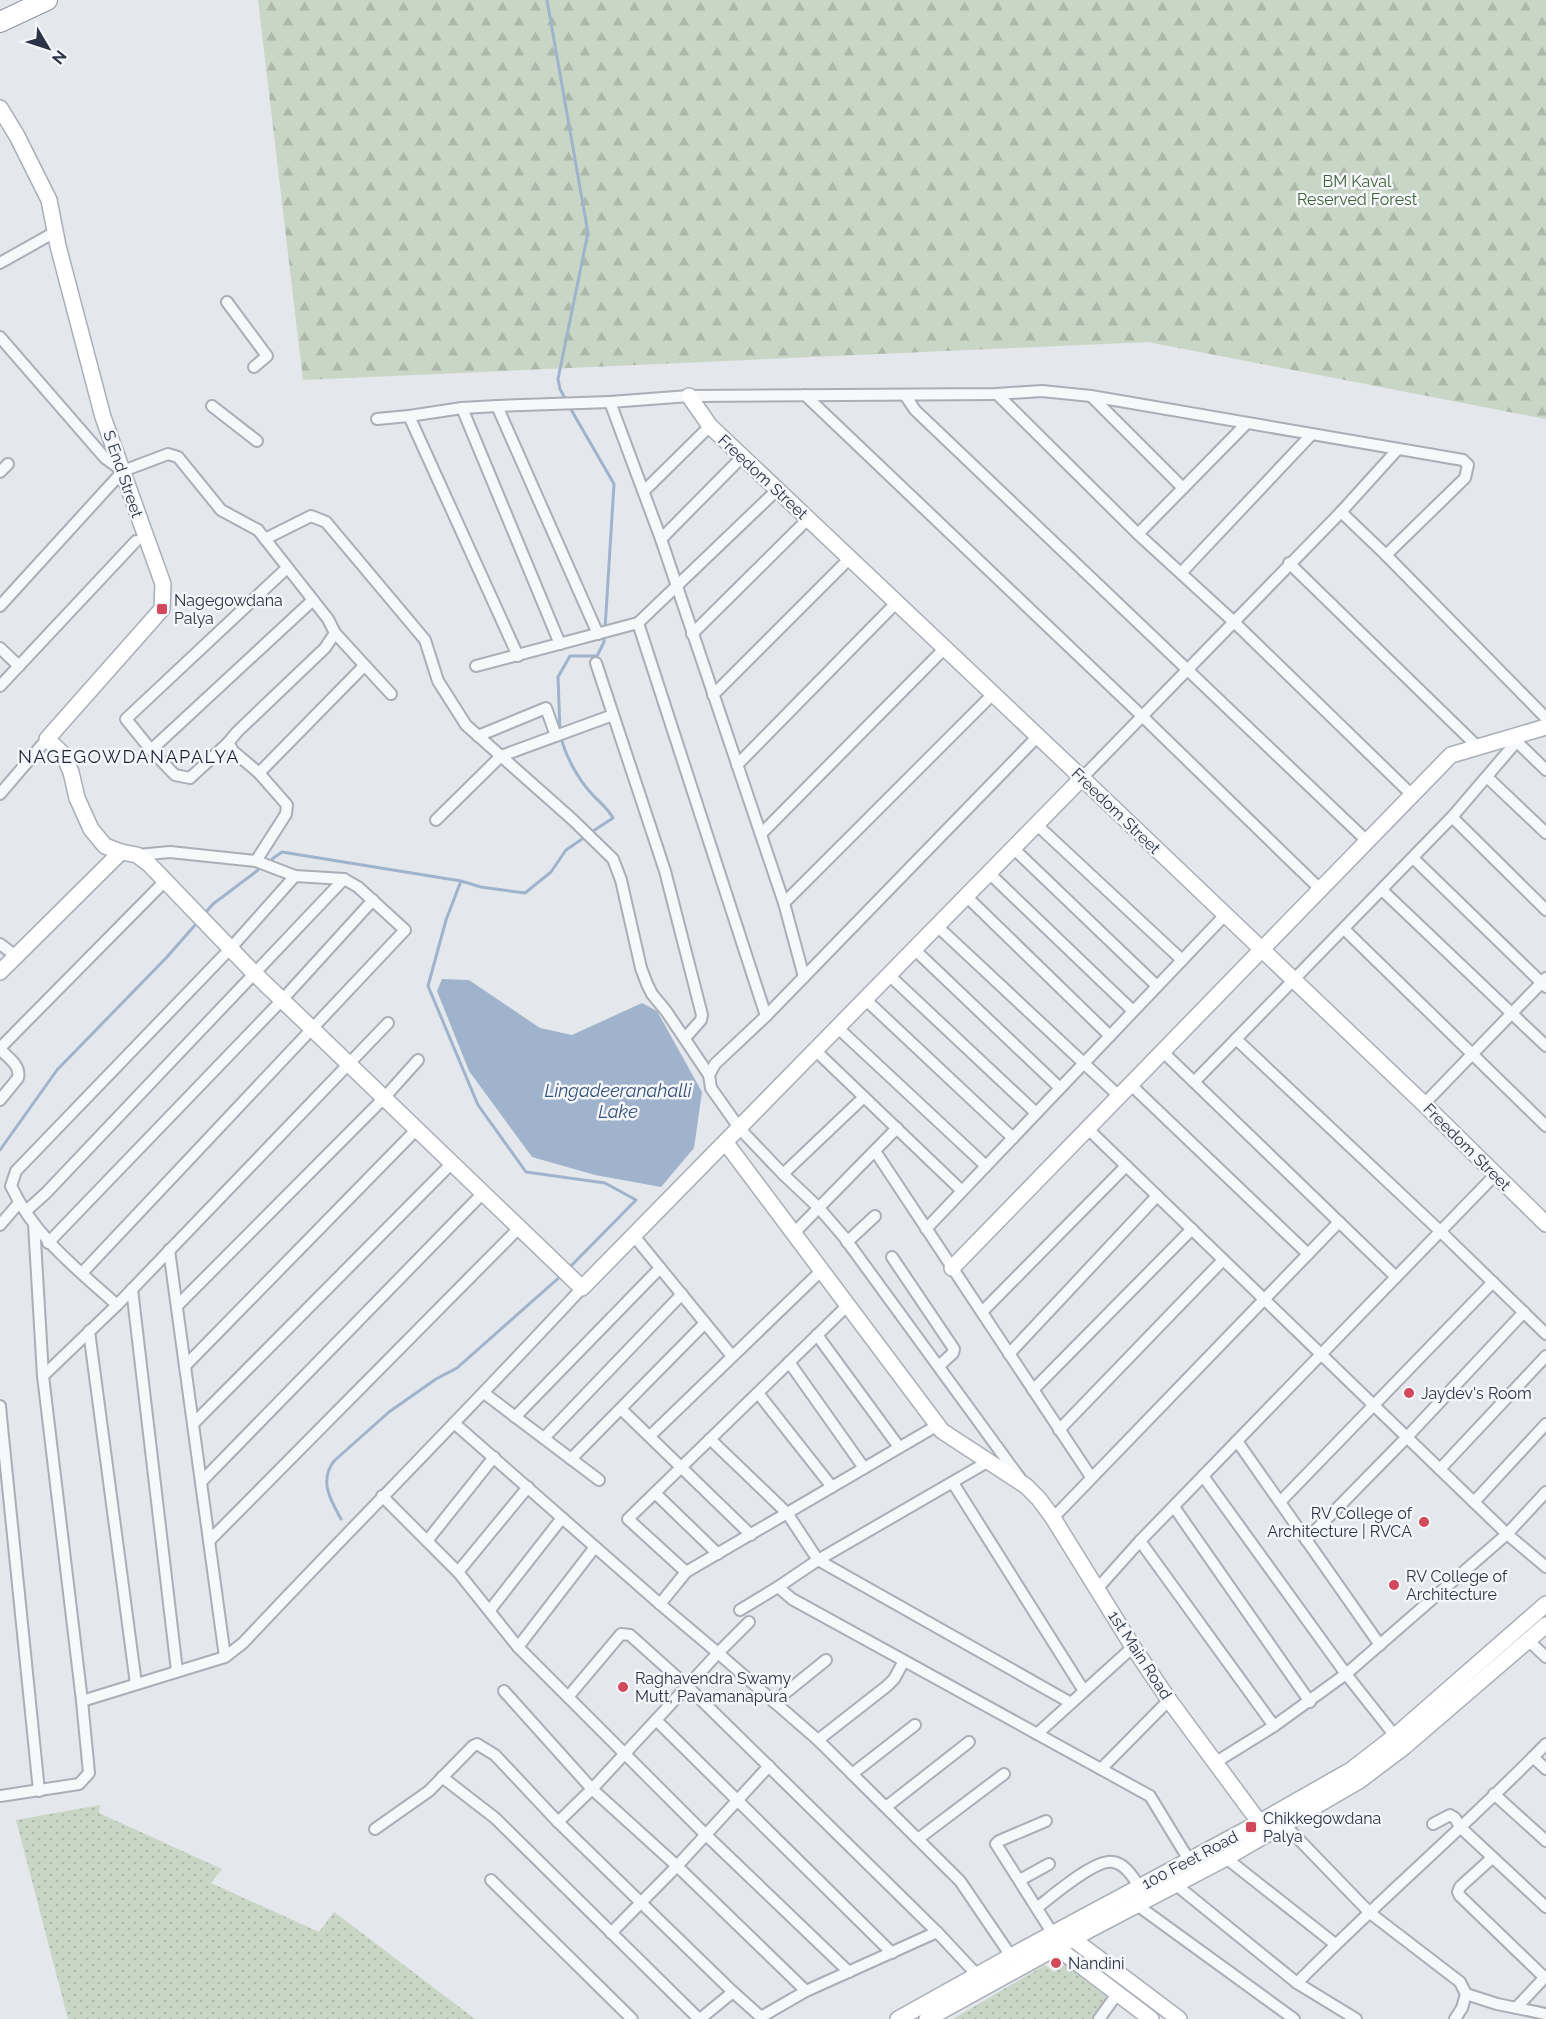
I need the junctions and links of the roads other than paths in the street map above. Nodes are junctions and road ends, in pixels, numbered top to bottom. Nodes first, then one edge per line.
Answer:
1 (47, 0) edge
2 (0, 22) edge
3 (0, 108) edge
4 (6, 128) edge
5 (55, 232) junction
6 (0, 263) edge
7 (227, 302) dead end
8 (0, 337) edge
9 (254, 366) dead end
10 (997, 394) junction
11 (805, 395) junction
12 (904, 395) junction
13 (689, 396) junction
14 (1091, 396) junction
15 (610, 402) junction
16 (212, 406) dead end
17 (496, 406) junction
18 (462, 408) junction
19 (409, 416) junction
20 (378, 419) dead end
21 (1246, 424) junction
22 (710, 426) junction
23 (1312, 434) junction
24 (257, 441) dead end
25 (1398, 449) junction
26 (742, 457) junction
27 (123, 471) junction
28 (1184, 488) junction
29 (777, 490) junction
30 (644, 491) junction
31 (1341, 512) junction
32 (808, 519) junction
33 (1138, 534) junction
34 (265, 539) junction
35 (662, 539) junction
36 (136, 541) dead end
37 (1386, 555) junction
38 (849, 559) junction
39 (1289, 563) junction
40 (287, 568) junction
41 (1181, 573) junction
42 (676, 587) junction
43 (312, 600) junction
44 (896, 603) junction
45 (0, 606) edge
46 (1233, 621) junction
47 (638, 623) junction
48 (334, 633) junction
49 (598, 634) junction
50 (692, 634) junction
51 (560, 644) junction
52 (0, 648) edge
53 (945, 648) junction
54 (518, 656) junction
55 (596, 663) dead end
56 (19, 666) junction
57 (364, 666) junction
58 (476, 666) dead end
59 (1186, 669) junction
60 (0, 686) edge
61 (391, 694) dead end
62 (993, 694) junction
63 (713, 695) junction
64 (613, 716) junction
65 (1142, 716) junction
66 (1546, 718) edge
67 (1546, 727) edge
68 (478, 735) junction
69 (556, 736) junction
70 (1038, 736) junction
71 (1521, 737) junction
72 (47, 740) junction
73 (228, 743) junction
74 (1478, 747) junction
75 (151, 750) junction
76 (501, 756) junction
77 (737, 765) junction
78 (1546, 770) edge
79 (260, 773) junction
80 (1486, 777) junction
81 (1082, 778) junction
82 (0, 794) edge
83 (1412, 795) junction
84 (1452, 817) junction
85 (436, 820) dead end
86 (1036, 824) junction
87 (1546, 833) edge
88 (761, 834) junction
89 (1367, 841) junction
90 (1013, 848) junction
91 (121, 852) junction
92 (137, 855) junction
93 (1413, 858) junction
94 (256, 861) junction
95 (989, 873) junction
96 (295, 876) junction
97 (344, 879) junction
98 (165, 881) junction
99 (1320, 889) junction
100 (1382, 890) junction
101 (966, 896) junction
102 (373, 900) junction
103 (784, 903) junction
104 (1546, 910) edge
105 (1225, 915) junction
106 (937, 926) junction
107 (1344, 930) junction
108 (0, 944) edge
109 (230, 948) junction
110 (915, 949) junction
111 (1261, 949) junction
112 (16, 956) junction
113 (1182, 960) junction
114 (0, 972) edge
115 (254, 973) junction
116 (889, 975) junction
117 (804, 977) junction
118 (1293, 980) junction
119 (1545, 982) edge
120 (1158, 986) junction
121 (282, 1000) junction
122 (866, 1000) junction
123 (1133, 1011) junction
124 (1511, 1012) junction
125 (766, 1016) junction
126 (388, 1023) dead end
127 (838, 1028) junction
128 (312, 1029) junction
129 (1110, 1036) junction
130 (685, 1038) junction
131 (1236, 1039) junction
132 (1546, 1046) edge
133 (0, 1049) edge
134 (816, 1051) junction
135 (1163, 1052) junction
136 (1472, 1054) junction
137 (418, 1060) dead end
138 (349, 1064) junction
139 (1083, 1064) junction
140 (709, 1075) junction
141 (1194, 1082) junction
142 (1131, 1085) junction
143 (1060, 1088) junction
144 (864, 1097) junction
145 (1120, 1097) junction
146 (384, 1098) junction
147 (0, 1100) edge
148 (1424, 1104) junction
149 (1036, 1113) junction
150 (1546, 1125) edge
151 (897, 1128) junction
152 (417, 1129) junction
153 (740, 1129) junction
154 (1088, 1129) junction
155 (1013, 1138) junction
156 (726, 1143) junction
157 (875, 1151) junction
158 (452, 1163) junction
159 (986, 1166) junction
160 (1126, 1166) junction
161 (783, 1174) junction
162 (1495, 1175) junction
163 (962, 1191) junction
164 (483, 1193) junction
165 (1157, 1196) junction
166 (22, 1207) junction
167 (819, 1208) junction
168 (876, 1216) dead end
169 (1339, 1222) junction
170 (34, 1224) junction
171 (1546, 1224) edge
172 (0, 1225) edge
173 (519, 1228) junction
174 (926, 1229) junction
175 (1192, 1229) junction
176 (1440, 1231) junction
177 (794, 1233) junction
178 (634, 1236) junction
179 (847, 1242) junction
180 (48, 1243) junction
181 (170, 1250) junction
182 (1308, 1254) junction
183 (892, 1257) dead end
184 (1223, 1260) junction
185 (660, 1268) junction
186 (952, 1268) junction
187 (822, 1270) junction
188 (82, 1274) junction
189 (1396, 1277) junction
190 (1493, 1282) junction
191 (582, 1288) junction
192 (132, 1289) junction
193 (682, 1294) junction
194 (1264, 1299) junction
195 (117, 1305) junction
196 (848, 1305) junction
197 (177, 1306) junction
198 (982, 1312) junction
199 (1524, 1312) junction
200 (705, 1323) junction
201 (89, 1331) junction
202 (1546, 1334) edge
203 (817, 1335) junction
204 (1009, 1354) junction
205 (1321, 1354) junction
206 (732, 1356) junction
207 (1546, 1356) edge
208 (789, 1362) junction
209 (185, 1366) junction
210 (939, 1366) junction
211 (43, 1376) junction
212 (1033, 1390) junction
213 (758, 1393) junction
214 (484, 1394) junction
215 (1374, 1405) junction
216 (0, 1406) edge
217 (621, 1408) junction
218 (515, 1417) junction
219 (454, 1423) junction
220 (193, 1424) junction
221 (938, 1425) junction
222 (1546, 1425) edge
223 (1, 1427) edge
224 (1059, 1430) junction
225 (650, 1436) junction
226 (1407, 1437) junction
227 (544, 1438) junction
228 (710, 1439) junction
229 (1237, 1441) junction
230 (899, 1448) junction
231 (494, 1457) junction
232 (571, 1459) junction
233 (989, 1461) junction
234 (681, 1468) junction
235 (864, 1468) junction
236 (1440, 1469) junction
237 (1203, 1476) junction
238 (1091, 1477) junction
239 (599, 1480) dead end
240 (201, 1482) junction
241 (953, 1483) junction
242 (1026, 1486) junction
243 (528, 1487) junction
244 (832, 1487) junction
245 (1546, 1492) edge
246 (655, 1493) junction
247 (382, 1496) junction
248 (1280, 1502) junction
249 (1474, 1502) junction
250 (1174, 1507) junction
251 (787, 1513) junction
252 (562, 1518) junction
253 (1053, 1518) junction
254 (751, 1534) junction
255 (1507, 1534) junction
256 (1306, 1540) junction
257 (209, 1541) junction
258 (427, 1541) junction
259 (1140, 1541) junction
260 (595, 1547) junction
261 (718, 1554) junction
262 (818, 1560) junction
263 (1546, 1567) edge
264 (458, 1572) junction
265 (686, 1572) junction
266 (778, 1587) junction
267 (1098, 1589) junction
268 (660, 1604) junction
269 (1546, 1604) edge
270 (490, 1610) junction
271 (740, 1610) dead end
272 (749, 1622) dead end
273 (1546, 1625) edge
274 (1529, 1641) junction
275 (1380, 1645) junction
276 (518, 1647) junction
277 (1133, 1647) junction
278 (718, 1653) junction
279 (225, 1656) junction
280 (1546, 1657) edge
281 (826, 1660) dead end
282 (904, 1661) junction
283 (177, 1671) junction
284 (1346, 1674) junction
285 (136, 1684) junction
286 (688, 1687) junction
287 (1084, 1691) junction
288 (504, 1692) dead end
289 (568, 1697) junction
290 (1169, 1700) junction
291 (82, 1701) junction
292 (774, 1702) junction
293 (1310, 1702) junction
294 (1071, 1703) junction
295 (656, 1720) junction
296 (915, 1725) dead end
297 (1274, 1726) junction
298 (1037, 1734) junction
299 (1395, 1736) junction
300 (818, 1740) junction
301 (969, 1742) dead end
302 (1546, 1744) edge
303 (624, 1754) junction
304 (1533, 1757) junction
305 (1216, 1762) junction
306 (769, 1766) junction
307 (1546, 1768) edge
308 (1101, 1769) junction
309 (852, 1774) junction
310 (1004, 1774) dead end
311 (442, 1777) junction
312 (592, 1789) junction
313 (39, 1791) junction
314 (1494, 1794) junction
315 (0, 1796) edge
316 (737, 1800) junction
317 (886, 1807) junction
318 (1279, 1819) junction
319 (1046, 1821) dead end
320 (558, 1822) junction
321 (1433, 1824) dead end
322 (1460, 1827) junction
323 (1264, 1828) junction
324 (375, 1829) dead end
325 (705, 1834) junction
326 (918, 1839) junction
327 (1546, 1841) edge
328 (1226, 1858) junction
329 (1492, 1858) junction
330 (1190, 1860) junction
331 (1049, 1864) dead end
332 (677, 1866) junction
333 (491, 1880) dead end
334 (1020, 1880) junction
335 (1175, 1884) junction
336 (1140, 1887) junction
337 (642, 1901) junction
338 (1137, 1905) junction
339 (1038, 1907) junction
340 (1546, 1907) edge
341 (1371, 1912) junction
342 (937, 1932) junction
343 (611, 1933) junction
344 (1057, 1937) junction
345 (1335, 1944) junction
346 (892, 1953) junction
347 (1011, 1956) junction
348 (849, 1972) junction
349 (1545, 1977) edge
350 (981, 1980) junction
351 (1297, 1983) junction
352 (806, 1991) junction
353 (733, 1992) junction
354 (1466, 1994) junction
355 (1117, 1995) junction
356 (1516, 2008) junction
357 (1546, 2014) edge
358 (633, 2019) edge
359 (700, 2019) edge
360 (898, 2019) edge
361 (927, 2019) edge
362 (1099, 2019) edge
363 (1151, 2019) edge
364 (1179, 2019) edge
365 (1294, 2019) edge
366 (1356, 2019) edge
367 (1455, 2019) edge

1 - 2 highway
3 - 4 street, S End Street
4 - 5 street, S End Street
5 - 6 street
5 - 27 street, S End Street
7 - 9 street
8 - 27 street
10 - 12 street
10 - 14 street
10 - 33 street
11 - 12 street
11 - 13 street
11 - 65 street
12 - 59 street
13 - 15 street
13 - 22 street, Freedom Street
14 - 21 street
14 - 28 street
15 - 17 street
15 - 30 street
16 - 24 street
17 - 18 street
17 - 49 street
18 - 19 street
18 - 51 street
19 - 20 street
19 - 54 street
21 - 23 street
21 - 28 street
22 - 26 street, Freedom Street
22 - 30 street
23 - 25 street
23 - 41 street
25 - 31 street
25 - 37 street
26 - 29 street, Freedom Street
26 - 35 street
27 - 34 street
27 - 45 street
27 - 72 street, S End Street
28 - 33 street
29 - 32 street, Freedom Street
29 - 42 street
30 - 35 street
31 - 37 street
31 - 39 street
32 - 38 street, Freedom Street
32 - 50 street
33 - 41 street
34 - 40 street
34 - 68 street
35 - 42 street
36 - 56 street
37 - 66 street
38 - 44 street, Freedom Street
38 - 63 street
39 - 46 street
39 - 74 street
40 - 43 street
40 - 75 street
41 - 46 street
42 - 47 street
42 - 50 street
43 - 48 street
43 - 75 street
44 - 53 street, Freedom Street
44 - 77 street
46 - 59 street
46 - 83 street
47 - 49 street
47 - 125 street
48 - 57 street
48 - 73 street
49 - 51 street
50 - 63 street
51 - 54 street
52 - 56 street
53 - 62 street, Freedom Street
53 - 88 street
54 - 58 street
55 - 64 street
56 - 60 street
57 - 61 street
57 - 79 street
59 - 65 street
59 - 89 street
62 - 70 street, Freedom Street
62 - 103 street
63 - 77 street
64 - 69 street
64 - 130 street
65 - 81 street
65 - 99 street
67 - 71 street
68 - 69 street
68 - 76 street
69 - 76 street
70 - 81 street, Freedom Street
70 - 117 street
71 - 74 street
71 - 78 street
71 - 80 street
72 - 82 street, S End Street
72 - 91 street
73 - 75 street
73 - 79 street
74 - 83 street
76 - 85 street
76 - 130 street
77 - 88 street
79 - 94 street
80 - 84 street
80 - 87 street
81 - 86 street
81 - 105 street, Freedom Street
83 - 89 street
84 - 93 street
84 - 104 street
86 - 90 street
86 - 113 street
88 - 103 street
89 - 99 street
90 - 95 street
90 - 120 street
91 - 92 street
91 - 112 street
92 - 94 street
92 - 98 street
93 - 100 street
93 - 119 street
94 - 96 street
95 - 101 street
95 - 123 street
96 - 97 street
96 - 109 street
97 - 102 street
97 - 115 street
98 - 109 street
98 - 133 street
99 - 111 street
100 - 107 street
100 - 124 street
101 - 106 street
101 - 129 street
102 - 121 street
102 - 128 street
103 - 117 street
105 - 111 street, Freedom Street
105 - 113 street
106 - 110 street
106 - 139 street
107 - 118 street
107 - 136 street
108 - 112 street
109 - 115 street
109 - 166 street
110 - 116 street
110 - 143 street
111 - 118 street, Freedom Street
111 - 135 street
112 - 114 street
113 - 120 street
115 - 121 street
115 - 166 street
116 - 122 street
116 - 149 street
117 - 125 street
118 - 131 street
118 - 148 street, Freedom Street
119 - 124 street
120 - 123 street
121 - 128 street
121 - 180 street
122 - 127 street
122 - 155 street
123 - 129 street
124 - 132 street
124 - 136 street
125 - 140 street
126 - 138 street
127 - 134 street
127 - 159 street
128 - 138 street
128 - 188 street
129 - 139 street
130 - 140 street
131 - 141 street
131 - 176 street
133 - 147 street
134 - 144 street
134 - 153 street
135 - 141 street
135 - 142 street
136 - 148 street
136 - 150 street
137 - 146 street
138 - 146 street
138 - 181 street
139 - 143 street
139 - 145 street
140 - 153 street
141 - 169 street
142 - 145 street
142 - 182 street
143 - 149 street
144 - 151 street
144 - 161 street
145 - 154 street
146 - 152 street
146 - 197 street
148 - 162 street, Freedom Street
149 - 155 street
151 - 157 street
151 - 163 street
152 - 158 street
152 - 209 street
153 - 156 street
153 - 161 street
154 - 160 street
154 - 186 street
155 - 159 street
156 - 177 street, 1st Main Road
156 - 178 street
157 - 167 street
157 - 174 street
158 - 164 street
158 - 220 street
159 - 163 street
160 - 165 street
160 - 198 street
161 - 167 street
162 - 171 street, Freedom Street
162 - 176 street
163 - 174 street
164 - 173 street
164 - 240 street
165 - 175 street
165 - 204 street
166 - 170 street
166 - 172 street
167 - 177 street
167 - 179 street
168 - 179 street
169 - 182 street
169 - 189 street
170 - 180 street
170 - 211 street
173 - 191 street
173 - 257 street
174 - 186 street
175 - 184 street
175 - 212 street
176 - 189 street
176 - 190 street
177 - 187 street, 1st Main Road
178 - 185 street
178 - 191 street
179 - 210 street
180 - 188 street
181 - 192 street
181 - 197 street
182 - 194 street
183 - 210 street
184 - 194 street
184 - 224 street
185 - 193 street
185 - 218 street
186 - 198 street
187 - 196 street, 1st Main Road
187 - 206 street
188 - 195 street
189 - 205 street
190 - 199 street
190 - 215 street
191 - 214 street
192 - 195 street
192 - 283 street
193 - 200 street
193 - 227 street
194 - 205 street
194 - 238 street
195 - 201 street
196 - 203 street
196 - 221 street, 1st Main Road
197 - 209 street
198 - 204 street
199 - 202 street
199 - 226 street
200 - 206 street
200 - 217 street
201 - 211 street
201 - 285 street
203 - 208 street
203 - 230 street
204 - 212 street
205 - 215 street
205 - 229 street
206 - 225 street
207 - 236 street
208 - 213 street
208 - 235 street
209 - 220 street
210 - 242 street
211 - 291 street
212 - 224 street
213 - 228 street
213 - 244 street
214 - 218 street
214 - 219 street
215 - 226 street
215 - 248 street
216 - 223 street
217 - 225 street
217 - 232 street
218 - 227 street
219 - 231 street
219 - 247 street
220 - 240 street
221 - 230 street
221 - 233 street, 1st Main Road
222 - 249 street
223 - 313 street
224 - 238 street
225 - 234 street
226 - 236 street
226 - 256 street
227 - 232 street
228 - 234 street
228 - 251 street
229 - 237 street
229 - 248 street
230 - 235 street
231 - 243 street
231 - 258 street
232 - 239 street
233 - 241 street
233 - 242 street, 1st Main Road
234 - 246 street
234 - 254 street
235 - 244 street
236 - 249 street
237 - 250 street
237 - 284 street
238 - 253 street
240 - 257 street
241 - 262 street
241 - 287 street
242 - 253 street, 1st Main Road
243 - 252 street
243 - 264 street
244 - 251 street
245 - 255 street
246 - 261 street
246 - 265 street
247 - 258 street
247 - 279 street
248 - 256 street
249 - 255 street
250 - 259 street
250 - 293 street
251 - 254 street
251 - 262 street
252 - 260 street
252 - 270 street
253 - 267 street, 1st Main Road
254 - 261 street
255 - 263 street
255 - 275 street
256 - 275 street
257 - 279 street
258 - 264 street
259 - 267 street
259 - 297 street
260 - 268 street
260 - 276 street
261 - 265 street
262 - 266 street
262 - 294 street
264 - 270 street
265 - 268 street
266 - 271 street
266 - 282 street
267 - 277 street, 1st Main Road
268 - 278 street
269 - 299 street, 100 Feet Road
270 - 276 street
272 - 278 street
273 - 274 street, 100 Feet Road
274 - 280 street
274 - 318 street, 100 Feet Road
275 - 284 street
276 - 289 street
277 - 287 street
277 - 290 street, 1st Main Road
278 - 286 street
278 - 292 street
279 - 283 street
281 - 292 street
282 - 298 street
282 - 300 street
283 - 285 street
284 - 293 street
284 - 299 street
285 - 291 street
286 - 289 street
286 - 295 street
286 - 306 street
287 - 294 street
288 - 312 street
289 - 303 street
290 - 305 street, 1st Main Road
290 - 308 street
291 - 313 street
292 - 300 street
293 - 297 street
294 - 298 street
295 - 303 street
295 - 316 street
296 - 309 street
297 - 305 street
298 - 308 street
299 - 318 street, 100 Feet Road
300 - 309 street
301 - 317 street
302 - 304 street
303 - 312 street
303 - 325 street
304 - 307 street
304 - 314 street
305 - 323 street, 1st Main Road
306 - 316 street
306 - 342 street
308 - 330 street
309 - 317 street
310 - 326 street
311 - 320 street
311 - 324 street
311 - 343 street
312 - 320 street
312 - 332 street
313 - 315 street
314 - 322 street
314 - 327 street
316 - 325 street
316 - 346 street
317 - 326 street
318 - 323 street, 100 Feet Road
318 - 341 street
319 - 334 street
320 - 337 street
321 - 322 street
322 - 329 street
322 - 341 street
323 - 328 street, 100 Feet Road
323 - 330 street, 100 Feet Road
325 - 332 street
325 - 348 street
326 - 347 street
328 - 335 street, 100 Feet Road
328 - 345 street
329 - 340 street
329 - 349 street
330 - 336 street, 100 Feet Road
331 - 334 street
332 - 337 street
332 - 352 street
333 - 358 street
334 - 339 street
335 - 338 street, 100 Feet Road
335 - 351 street
336 - 339 street
336 - 344 street, 100 Feet Road
337 - 343 street
337 - 353 street
338 - 344 street, 100 Feet Road
338 - 365 street
339 - 344 street
341 - 345 street
341 - 354 street
342 - 346 street
342 - 350 street
343 - 359 street
344 - 347 street, 100 Feet Road
344 - 350 street, 100 Feet Road
344 - 355 street
344 - 364 street
345 - 351 street
346 - 348 street
347 - 350 street, 100 Feet Road
348 - 352 street
349 - 356 street
350 - 360 street, 100 Feet Road
350 - 361 street, 100 Feet Road
351 - 366 street
352 - 353 street
353 - 359 street
354 - 356 street
354 - 367 street
355 - 362 street
355 - 363 street
356 - 357 street

